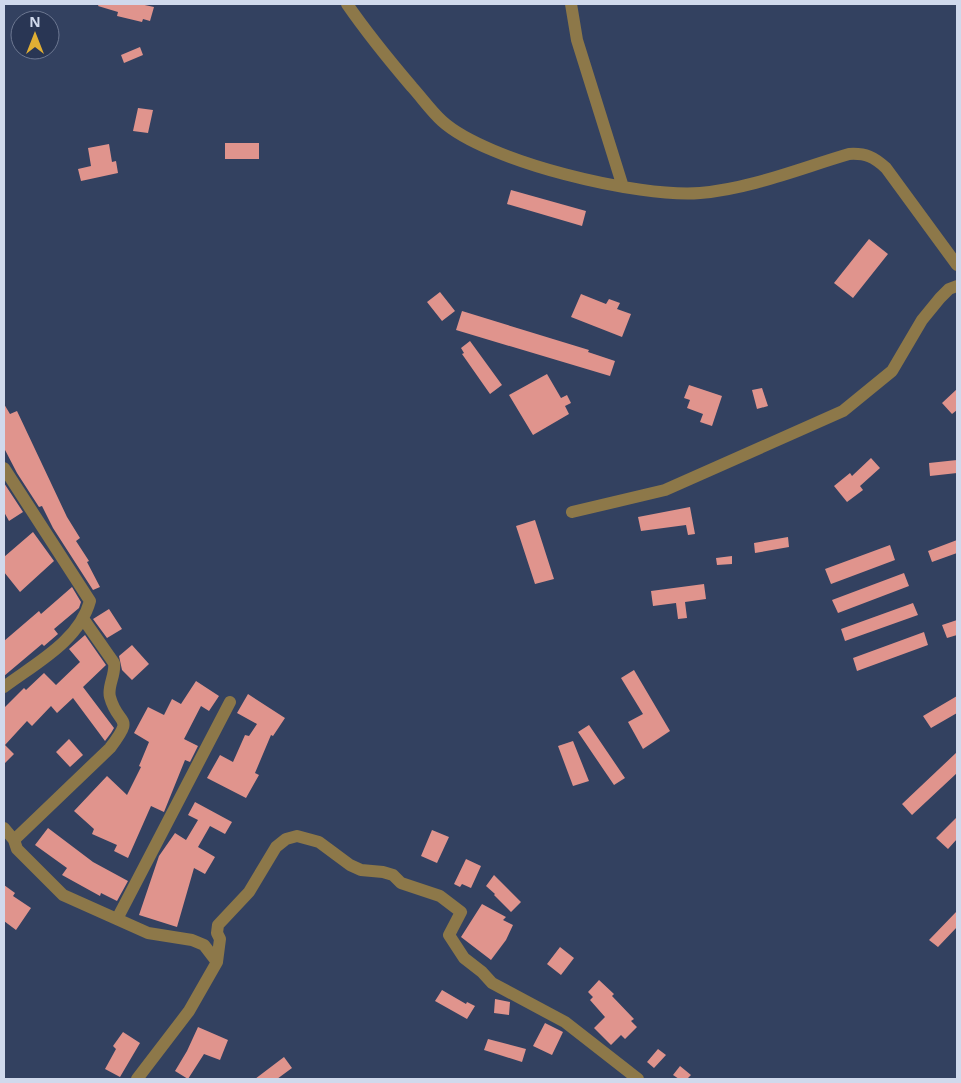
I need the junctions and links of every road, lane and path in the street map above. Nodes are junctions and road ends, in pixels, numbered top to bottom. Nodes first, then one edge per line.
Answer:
1 (347, 4) edge
2 (571, 4) edge
3 (623, 186) junction
4 (957, 265) edge
5 (957, 286) edge
6 (4, 468) edge
7 (572, 512) dead end
8 (84, 620) junction
9 (4, 687) edge
10 (230, 702) dead end
11 (4, 828) edge
12 (14, 840) junction
13 (117, 919) junction
14 (217, 962) junction
15 (137, 1079) edge
16 (638, 1079) edge

1 - 3 street
2 - 3 street
3 - 4 street
5 - 7 street
6 - 8 street
8 - 9 street
8 - 12 street
10 - 13 street
11 - 12 street
12 - 13 street
13 - 14 street
14 - 15 street
14 - 16 street

